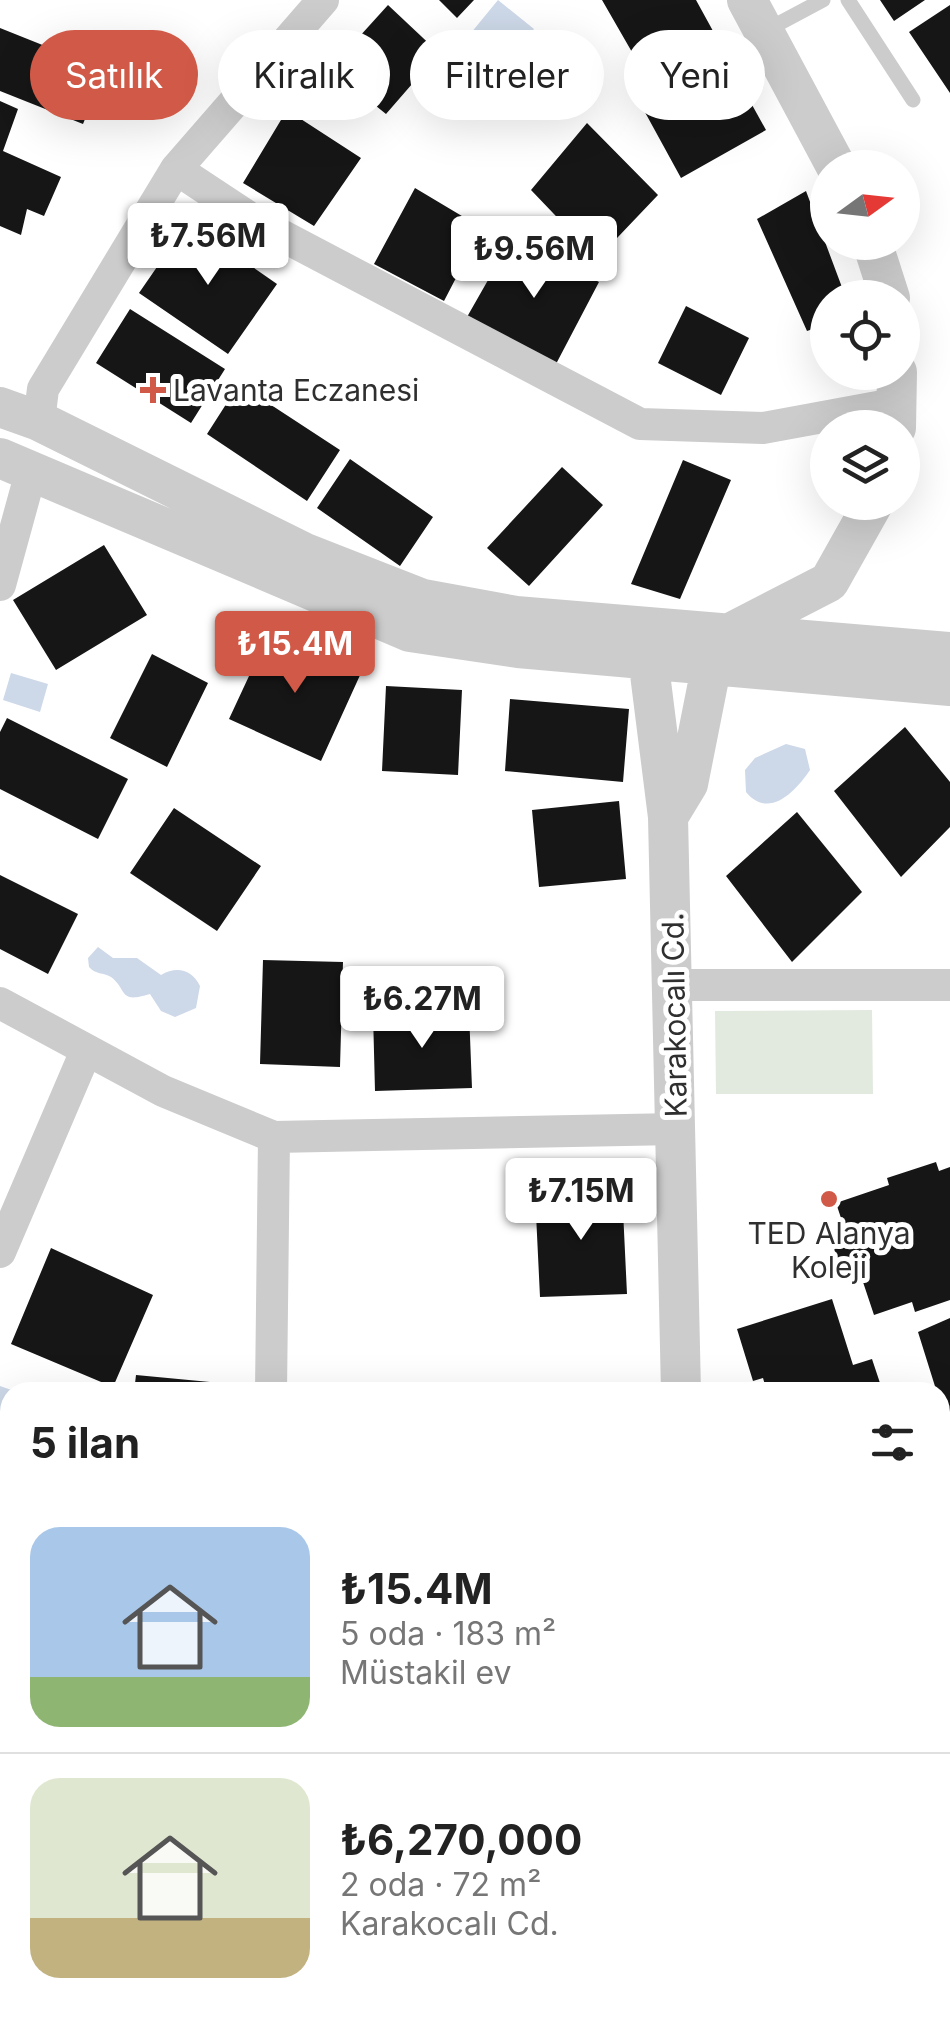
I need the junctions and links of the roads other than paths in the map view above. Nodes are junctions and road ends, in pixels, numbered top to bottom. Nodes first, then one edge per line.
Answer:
1 (322, 0) edge
2 (823, 0) edge
3 (848, 0) edge
4 (756, 16) edge
5 (913, 100) dead end
6 (827, 150) edge
7 (176, 170) junction
8 (898, 401) edge
9 (0, 407) edge
10 (39, 421) junction
11 (16, 465) edge
12 (864, 520) edge
13 (0, 585) edge
14 (656, 642) junction
15 (722, 648) junction
16 (950, 652) edge
17 (950, 686) edge
18 (668, 817) junction
19 (675, 984) junction
20 (950, 985) edge
21 (0, 1003) edge
22 (86, 1051) junction
23 (677, 1129) junction
24 (274, 1138) junction
25 (0, 1252) edge
26 (271, 1382) edge
27 (681, 1382) edge

1 - 7 street
2 - 4 lane
3 - 5 lane
4 - 6 street
7 - 8 street
7 - 10 street
9 - 10 street
10 - 11 street
10 - 14 street
11 - 13 street
11 - 14 street
12 - 15 street
14 - 15 street
14 - 18 street, Karakocalı Cd.
15 - 16 street
15 - 17 street
15 - 18 street, Karakocalı Cd.
18 - 19 street, Karakocalı Cd.
19 - 20 street
19 - 23 street, Karakocalı Cd.
21 - 22 street
22 - 24 street
22 - 25 street
23 - 24 street
23 - 27 street, Karakocalı Cd.
24 - 26 street

